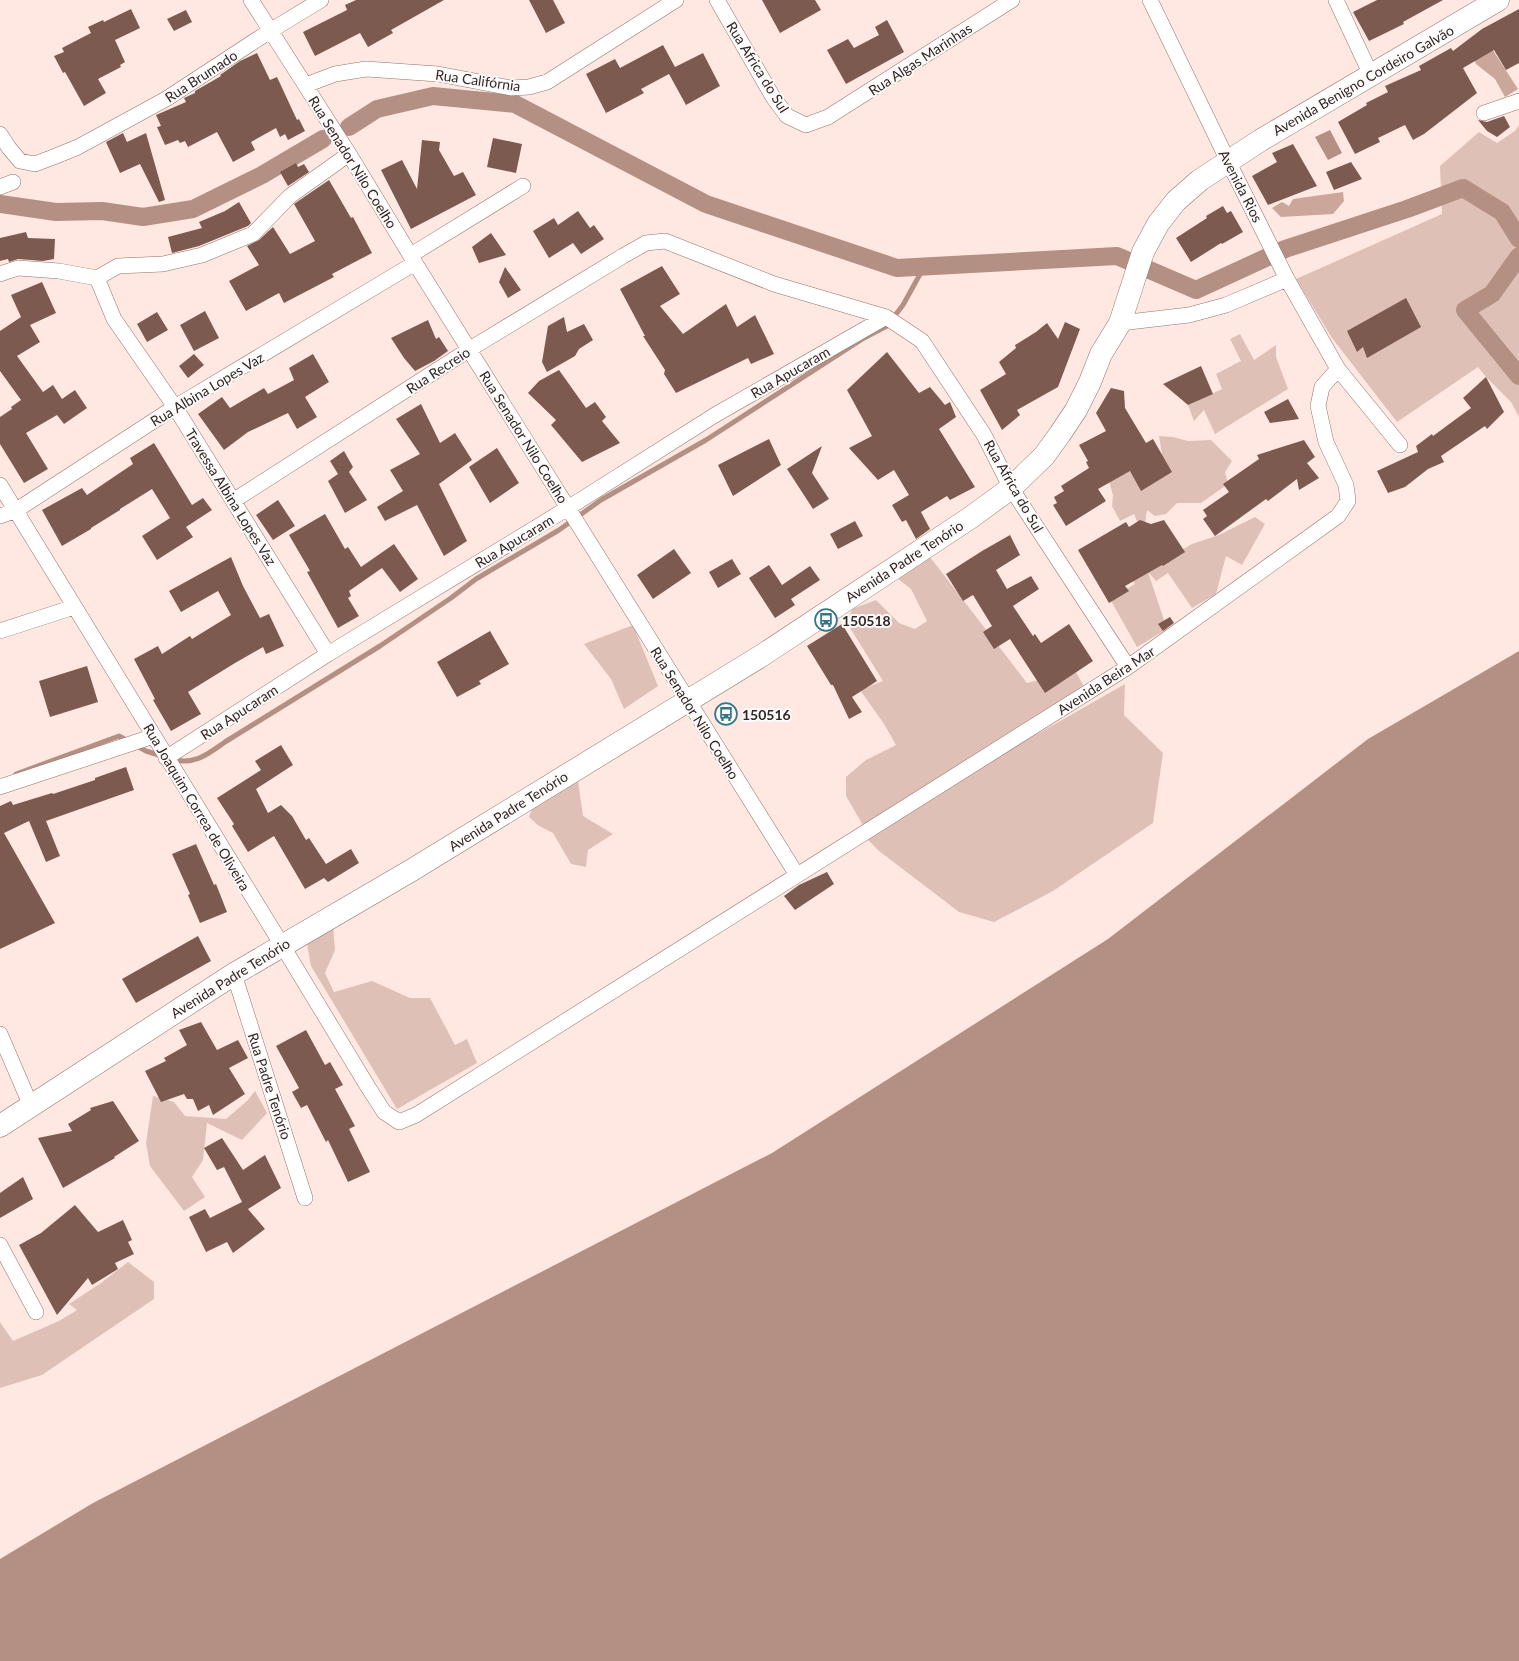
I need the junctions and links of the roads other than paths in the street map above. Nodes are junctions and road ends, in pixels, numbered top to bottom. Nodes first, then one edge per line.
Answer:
1 (251, 0) edge
2 (321, 0) edge
3 (676, 0) edge
4 (717, 0) edge
5 (1012, 0) edge
6 (1150, 0) edge
7 (1336, 0) edge
8 (1498, 0) edge
9 (270, 31) junction
10 (1371, 75) junction
11 (306, 85) junction
12 (1519, 101) edge
13 (1484, 113) dead end
14 (828, 117) joint
15 (0, 134) edge
16 (350, 154) junction
17 (1228, 161) junction
18 (523, 186) dead end
19 (646, 243) joint
20 (413, 259) junction
21 (1285, 273) junction
22 (0, 274) edge
23 (97, 278) junction
24 (886, 317) junction
25 (1120, 323) junction
26 (470, 349) junction
27 (1338, 369) junction
28 (176, 407) junction
29 (1400, 446) dead end
30 (0, 485) edge
31 (1011, 488) junction
32 (233, 502) junction
33 (568, 508) junction
34 (15, 511) junction
35 (0, 516) edge
36 (74, 607) junction
37 (0, 631) edge
38 (328, 654) junction
39 (1128, 668) junction
40 (687, 701) junction
41 (154, 736) junction
42 (166, 758) junction
43 (0, 787) edge
44 (797, 875) junction
45 (282, 945) junction
46 (234, 974) junction
47 (0, 1034) edge
48 (31, 1106) junction
49 (399, 1122) joint
50 (0, 1126) edge
51 (305, 1198) dead end
52 (0, 1245) edge
53 (36, 1312) dead end

1 - 9 street, Rua Senador Nilo Coelho
2 - 9 street, Rua Brumado
3 - 11 street, Rua Califórnia
4 - 14 street, Rua Africa do Sul
5 - 14 street, Rua Algas Marinhas
6 - 17 street, Avenida Rios
7 - 10 street
8 - 10 main road, Avenida Benigno Cordeiro Galvão
9 - 11 street, Rua Senador Nilo Coelho
9 - 15 street, Rua Brumado
10 - 17 main road, Avenida Benigno Cordeiro Galvão
11 - 16 street, Rua Senador Nilo Coelho
12 - 13 street
16 - 20 street, Rua Senador Nilo Coelho
16 - 23 street
17 - 21 street, Avenida Rios
17 - 25 main road, Avenida Benigno Cordeiro Galvão
18 - 20 street, Rua Albina Lopes Vaz
19 - 24 street, Rua Africa do Sul
19 - 26 street, Rua Recreio
20 - 26 street, Rua Senador Nilo Coelho
20 - 28 street, Rua Albina Lopes Vaz
21 - 25 street
21 - 27 street, Avenida Rios
22 - 23 street
23 - 28 street, Travessa Albina Lopes Vaz
24 - 31 street, Rua Africa do Sul
24 - 33 street, Rua Apucaram
25 - 31 main road, Avenida Padre Tenório
26 - 32 street, Rua Recreio
26 - 33 street, Rua Senador Nilo Coelho
27 - 29 street, Avenida Rios
27 - 39 street, Avenida Beira Mar
28 - 32 street, Travessa Albina Lopes Vaz
28 - 34 street, Rua Albina Lopes Vaz
30 - 34 street, Rua Joaquim Correa de Oliveira
31 - 39 street, Rua Africa do Sul
31 - 40 main road, Avenida Padre Tenório
32 - 38 street, Travessa Albina Lopes Vaz
33 - 38 street, Rua Apucaram
33 - 40 street, Rua Senador Nilo Coelho
34 - 35 street, Rua Albina Lopes Vaz
34 - 36 street, Rua Joaquim Correa de Oliveira
36 - 37 street
36 - 41 street, Rua Joaquim Correa de Oliveira
38 - 42 street, Rua Apucaram
39 - 44 street, Avenida Beira Mar
40 - 44 street, Rua Senador Nilo Coelho
40 - 45 main road, Avenida Padre Tenório
41 - 42 street, Rua Joaquim Correa de Oliveira
41 - 43 street
42 - 45 street, Rua Joaquim Correa de Oliveira
44 - 49 street, Avenida Beira Mar
45 - 46 main road, Avenida Padre Tenório
45 - 49 street, Rua Joaquim Correa de Oliveira
46 - 48 main road, Avenida Padre Tenório
46 - 51 street, Rua Padre Tenório
47 - 48 street
48 - 50 main road, Avenida Padre Tenório
52 - 53 street

